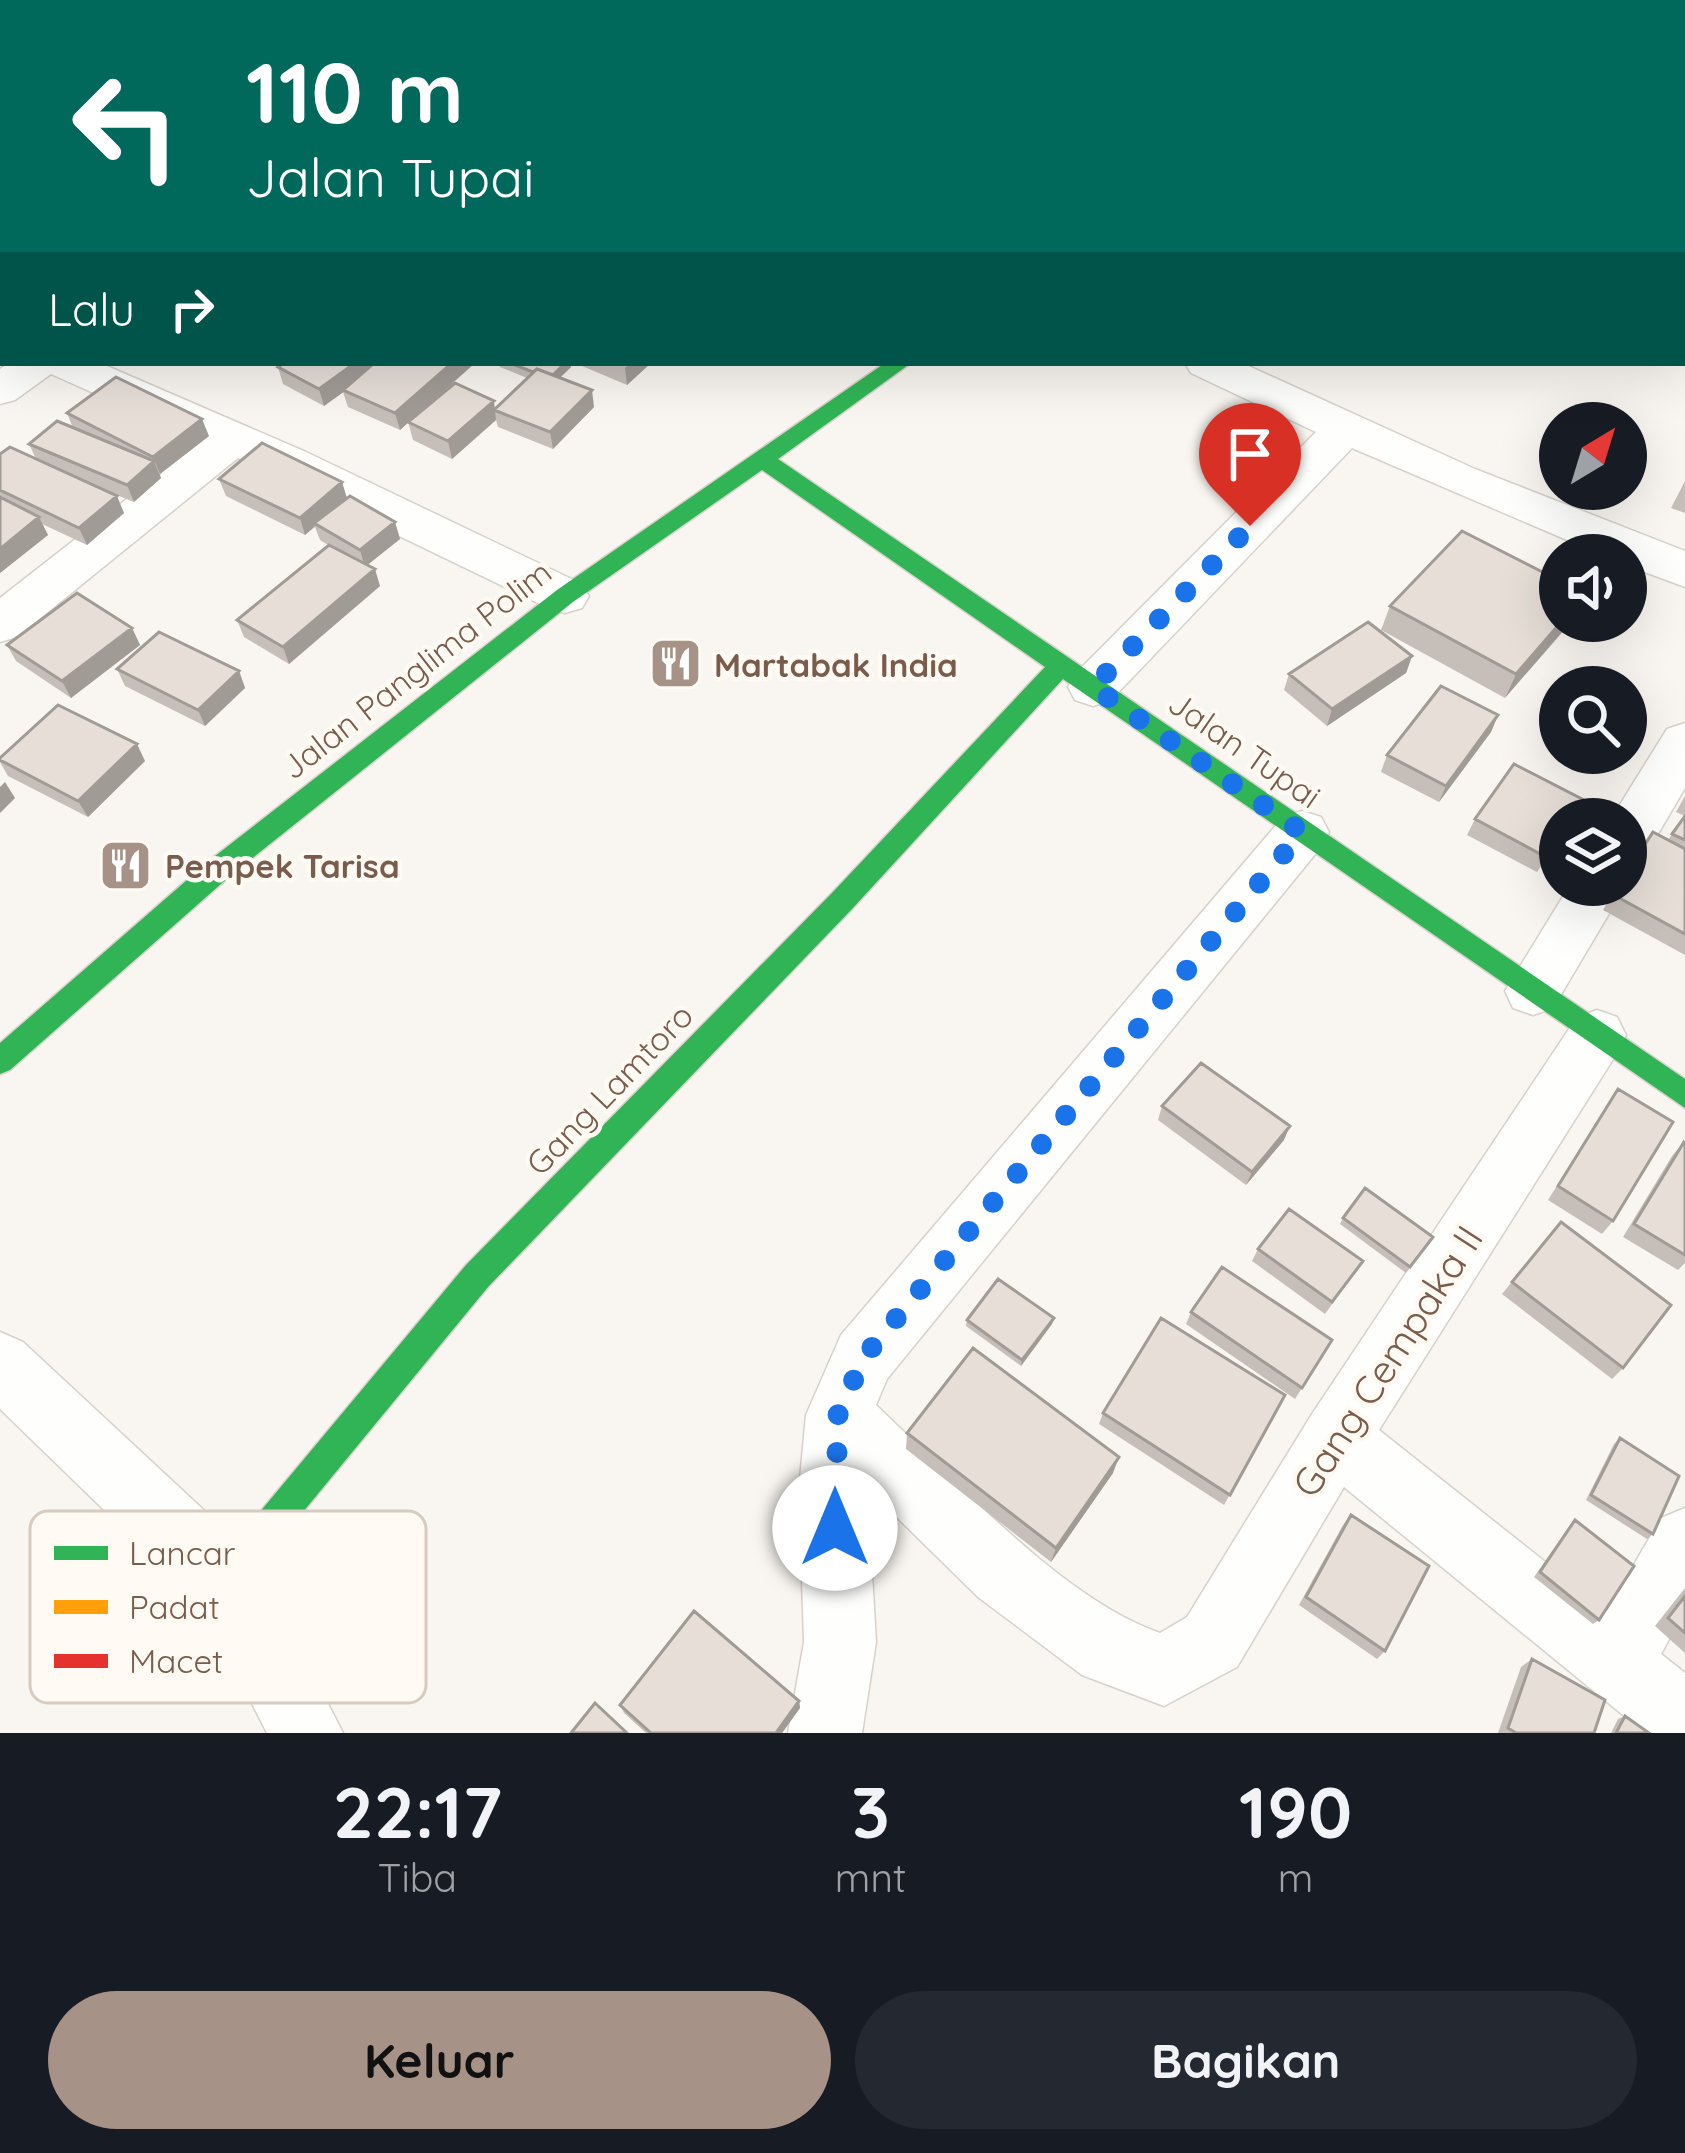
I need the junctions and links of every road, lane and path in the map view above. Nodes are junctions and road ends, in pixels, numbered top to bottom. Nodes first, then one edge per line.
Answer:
1 (34, 366) edge
2 (69, 366) edge
3 (896, 366) edge
4 (1212, 366) edge
5 (0, 389) edge
6 (1344, 430) junction
7 (233, 439) junction
8 (765, 461) junction
9 (1685, 570) edge
10 (565, 596) junction
11 (0, 624) edge
12 (1077, 676) junction
13 (1685, 743) edge
14 (1647, 806) edge
15 (1302, 832) junction
16 (1586, 906) edge
17 (1533, 991) junction
18 (1598, 1035) junction
19 (8, 1042) edge
20 (1685, 1096) edge
21 (0, 1364) edge
22 (838, 1415) junction
23 (1336, 1438) junction
24 (155, 1511) edge
25 (282, 1511) edge
26 (1685, 1542) edge
27 (1616, 1664) junction
28 (290, 1703) edge
29 (1685, 1719) edge
30 (306, 1733) edge
31 (825, 1733) edge

1 - 5 street
2 - 7 street
3 - 8 street, Jalan Panglima Polim
4 - 6 street
6 - 9 street
6 - 12 street
7 - 10 street
7 - 11 street
8 - 10 street, Jalan Panglima Polim
8 - 12 street, Jalan Tupai
10 - 19 street, Jalan Panglima Polim
12 - 15 street, Jalan Tupai
12 - 25 street, Gang Lamtoro
13 - 14 street
15 - 17 street, Jalan Tupai
15 - 22 street
16 - 17 street
17 - 18 street, Jalan Tupai
18 - 20 street, Jalan Tupai
18 - 23 street, Gang Cempaka II
21 - 24 street
22 - 23 street, Gang Cempaka II
22 - 31 street
23 - 27 street
26 - 27 street
27 - 29 street
28 - 30 street

